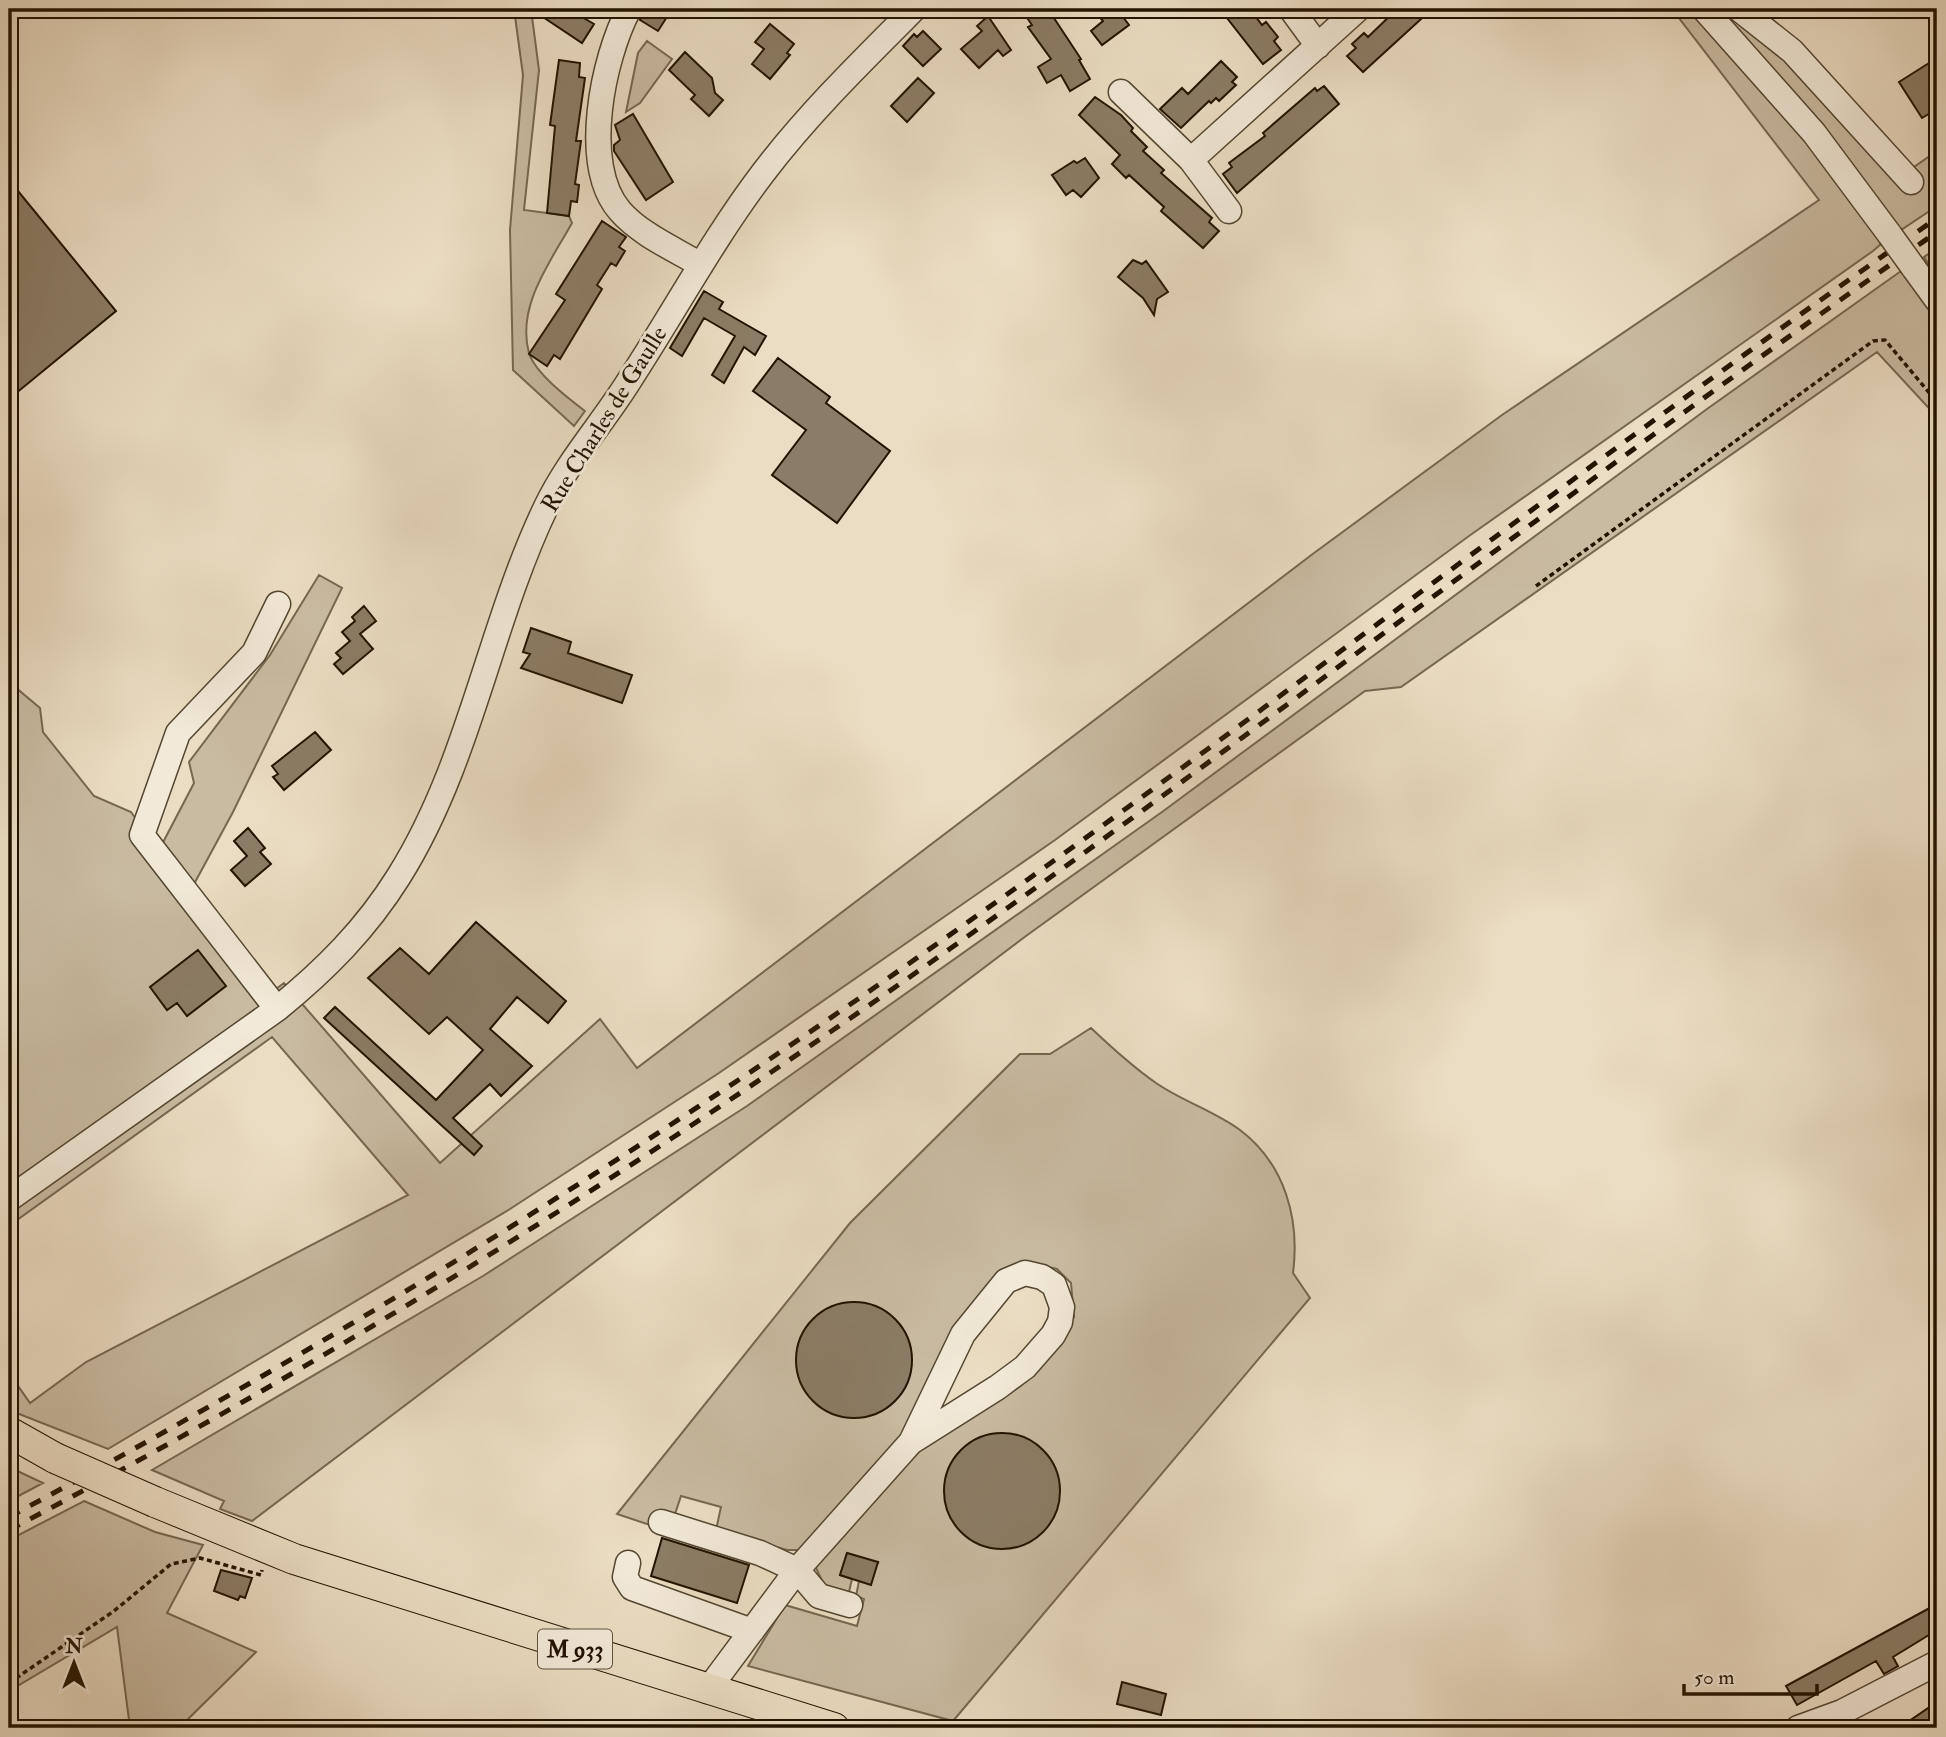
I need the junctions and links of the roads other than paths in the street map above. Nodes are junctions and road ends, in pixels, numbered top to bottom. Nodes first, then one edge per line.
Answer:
1 (914, 9) edge
2 (1291, 9) edge
3 (1358, 9) edge
4 (1704, 9) edge
5 (1739, 9) edge
6 (620, 12) edge
7 (1318, 46) junction
8 (1121, 92) dead end
9 (1191, 160) junction
10 (1911, 182) dead end
11 (1230, 211) dead end
12 (701, 265) junction
13 (1937, 300) edge
14 (278, 604) dead end
15 (277, 1009) junction
16 (9, 1199) edge
17 (9, 1432) edge
18 (9, 1440) edge
19 (911, 1442) junction
20 (55, 1458) junction
21 (661, 1522) dead end
22 (628, 1563) dead end
23 (797, 1570) junction
24 (850, 1605) dead end
25 (752, 1631) junction
26 (1937, 1663) edge
27 (707, 1691) junction
28 (834, 1728) edge
29 (1798, 1728) edge

1 - 12 street, Rue Charles de Gaulle
2 - 7 street
3 - 7 street
4 - 13 street, bridge
5 - 10 street
6 - 12 street
7 - 9 street
8 - 9 street
9 - 11 street
12 - 15 street, Rue Charles de Gaulle
14 - 15 street
15 - 16 street, Rue Charles de Gaulle
17 - 20 main road, M 933
18 - 20 main road, M 933
19 - 19 street
19 - 23 street
20 - 27 main road, M 933, bridge
21 - 23 street
22 - 25 street
23 - 24 street
23 - 25 street
25 - 27 street
26 - 29 street
27 - 28 main road, M 933

